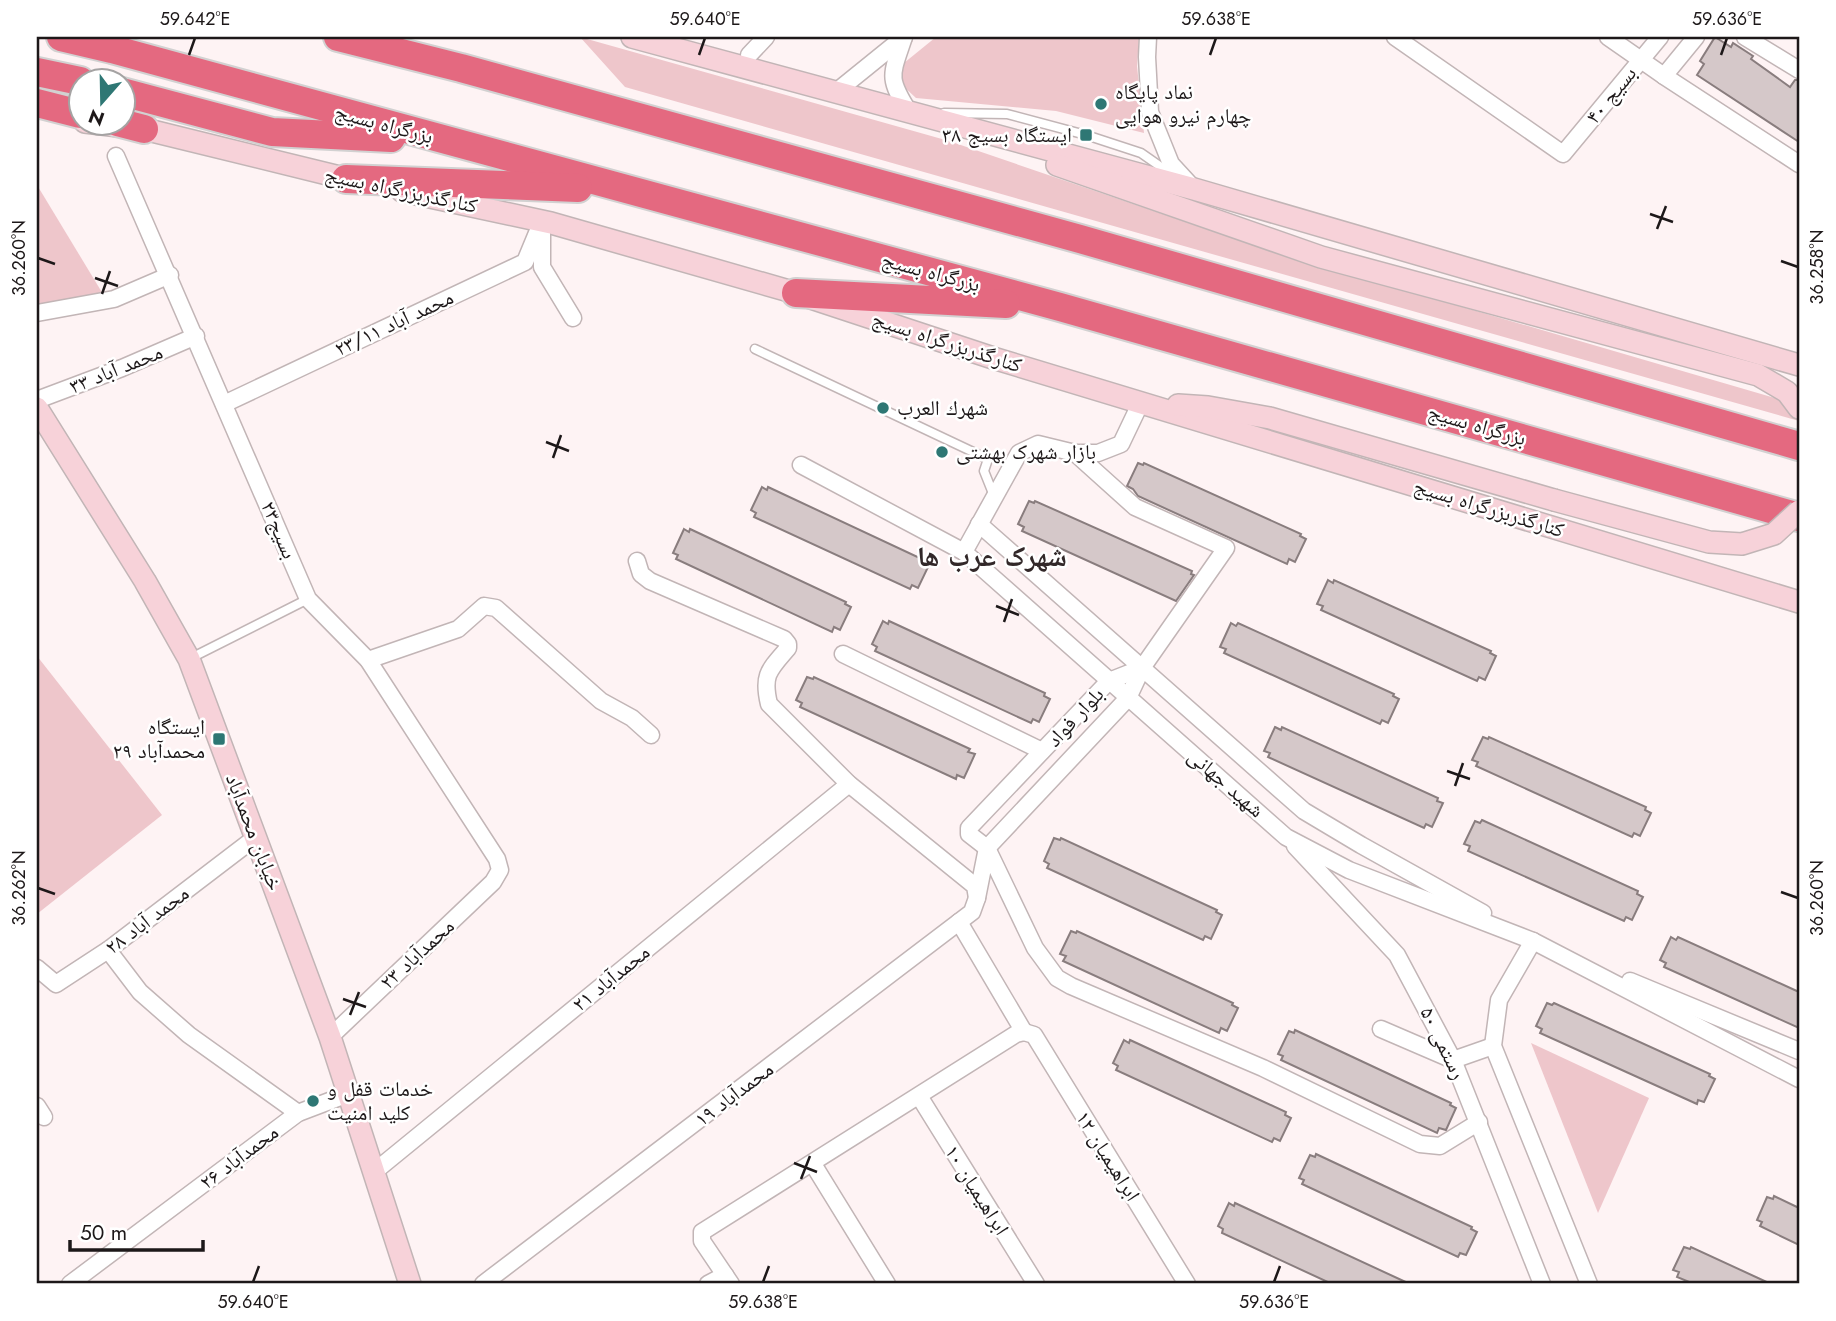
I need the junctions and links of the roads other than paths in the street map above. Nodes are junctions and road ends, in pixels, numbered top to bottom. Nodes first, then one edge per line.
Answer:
1 (61, 37) edge
2 (338, 37) edge
3 (395, 37) edge
4 (632, 37) edge
5 (766, 37) edge
6 (904, 37) edge
7 (1148, 37) edge
8 (1395, 37) edge
9 (1608, 37) edge
10 (1660, 37) edge
11 (1696, 37) edge
12 (1745, 37) edge
13 (749, 55) dead end
14 (1641, 59) junction
15 (461, 68) junction
16 (1799, 71) edge
17 (37, 72) edge
18 (1664, 75) junction
19 (66, 78) edge
20 (836, 92) junction
21 (136, 96) edge
22 (37, 103) edge
23 (66, 110) edge
24 (909, 112) junction
25 (37, 117) edge
26 (66, 120) edge
27 (136, 127) edge
28 (443, 140) junction
29 (116, 156) dead end
30 (1799, 164) edge
31 (346, 179) junction
32 (1194, 189) junction
33 (627, 190) junction
34 (542, 221) junction
35 (170, 275) junction
36 (796, 293) junction
37 (1060, 307) junction
38 (37, 313) edge
39 (573, 318) dead end
40 (196, 336) junction
41 (755, 349) dead end
42 (1799, 365) edge
43 (37, 400) edge
44 (1141, 402) junction
45 (224, 404) junction
46 (37, 408) edge
47 (1799, 408) edge
48 (1799, 446) edge
49 (1075, 453) junction
50 (801, 465) dead end
51 (994, 496) junction
52 (1799, 511) edge
53 (1799, 517) edge
54 (979, 524) junction
55 (964, 552) junction
56 (637, 561) dead end
57 (308, 599) junction
58 (1799, 602) edge
59 (844, 654) dead end
60 (189, 659) junction
61 (368, 660) junction
62 (1142, 668) junction
63 (1109, 681) junction
64 (1128, 698) junction
65 (651, 736) dead end
66 (1042, 751) junction
67 (849, 784) junction
68 (256, 837) junction
69 (1286, 837) junction
70 (987, 848) junction
71 (500, 870) joint
72 (977, 898) junction
73 (959, 922) junction
74 (1533, 941) junction
75 (108, 950) junction
76 (37, 968) edge
77 (1381, 1029) dead end
78 (1024, 1032) junction
79 (330, 1037) junction
80 (1493, 1046) junction
81 (1799, 1051) edge
82 (1453, 1060) junction
83 (1799, 1079) edge
84 (348, 1094) junction
85 (919, 1096) junction
86 (299, 1112) junction
87 (1479, 1122) junction
88 (813, 1164) junction
89 (374, 1172) junction
90 (728, 1279) edge
91 (70, 1284) edge
92 (410, 1284) edge
93 (483, 1284) edge
94 (708, 1284) edge
95 (887, 1284) edge
96 (1036, 1284) edge
97 (1187, 1284) edge
98 (1542, 1284) edge
99 (1589, 1284) edge

1 - 28 highway, بزرگراه بسیج
2 - 15 highway
3 - 15 highway
4 - 20 main road
5 - 13 street
6 - 20 street
6 - 24 street
7 - 32 street
8 - 14 street, بسیج ۴۰
9 - 14 street
10 - 14 street, بسیج ۴۰
11 - 18 street
12 - 16 street
14 - 18 street
15 - 48 highway
17 - 19 highway
18 - 30 street
20 - 24 main road
21 - 28 highway
22 - 23 highway
24 - 32 main road
24 - 47 main road
25 - 26 main road, کنارگذربزرگراه بسیج
27 - 31 main road, کنارگذربزرگراه بسیج
28 - 33 highway, بزرگراه بسیج
29 - 35 street, بسیج۲۳
31 - 33 highway
31 - 34 main road, کنارگذربزرگراه بسیج
32 - 42 main road
33 - 37 highway, بزرگراه بسیج
34 - 36 main road, کنارگذربزرگراه بسیج
34 - 39 street
34 - 45 street, محمد آباد ۲۳/۱۱
35 - 38 street
35 - 40 street, بسیج۲۳
36 - 37 highway
36 - 44 main road, کنارگذربزرگراه بسیج
37 - 53 highway, بزرگراه بسیج
40 - 43 street, محمد آباد ۳۳
40 - 45 street, بسیج۲۳
41 - 51 lane
44 - 49 street
44 - 52 main road, bridge
44 - 58 main road, کنارگذربزرگراه بسیج
45 - 57 street, بسیج۲۳
46 - 60 main road, خیابان محمدآباد
49 - 51 street
49 - 62 street
50 - 55 street, شهید جهانی
51 - 54 street
54 - 55 street
54 - 62 street, شهید جهانی
55 - 63 street, شهید جهانی
56 - 67 street
57 - 60 lane
57 - 61 street, بسیج۲۳
59 - 66 street
60 - 68 main road, خیابان محمدآباد
61 - 65 street
61 - 71 street, بسیج۲۳
62 - 63 street, بلوار فواد
62 - 64 street, بلوار فواد
62 - 74 street, شهید جهانی
63 - 64 street, شهید جهانی
63 - 66 street, بلوار فواد
64 - 69 street, شهید جهانی
64 - 70 street, بلوار فواد
66 - 70 street, بلوار فواد
67 - 72 street
67 - 89 street, محمدآباد ۲۱
68 - 75 street, محمد آباد ۲۸
68 - 79 main road, خیابان محمدآباد
69 - 74 street, شهید جهانی
69 - 82 street, رستمی ۵۰
70 - 72 street
70 - 87 street
71 - 79 street, محمدآباد ۲۳
72 - 73 street, محمدآباد ۱۹
73 - 78 street, ابراهیمیان ۱۲
73 - 93 street, محمدآباد ۱۹
74 - 80 street, رستمی ۵۰
74 - 81 street, شهید جهانی
74 - 83 street, شهید جهانی
75 - 76 street, محمد آباد ۲۸
75 - 86 street
77 - 82 street
78 - 85 street
78 - 97 street, ابراهیمیان ۱۲
79 - 84 main road, خیابان محمدآباد
80 - 82 street
80 - 99 street, رستمی ۵۰
82 - 87 street, رستمی ۵۰
84 - 86 street, محمدآباد ۲۶
84 - 89 main road, خیابان محمدآباد
85 - 88 street
85 - 96 street, ابراهیمیان ۱۰
86 - 91 street, محمدآباد ۲۶
87 - 98 street, رستمی ۵۰
88 - 90 street
88 - 95 street
89 - 92 main road, خیابان محمدآباد
90 - 94 street

